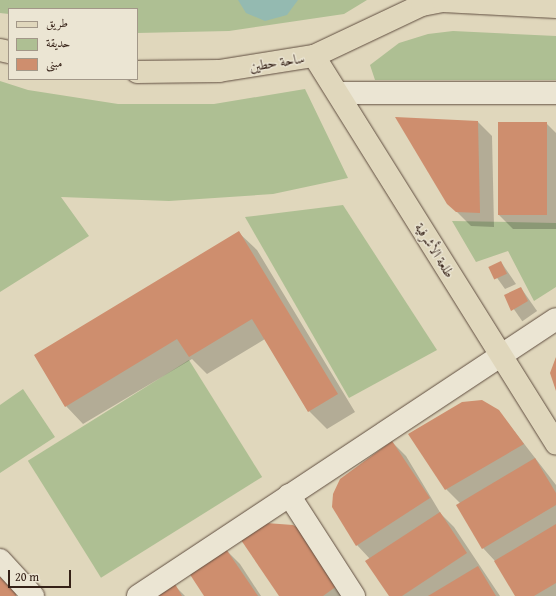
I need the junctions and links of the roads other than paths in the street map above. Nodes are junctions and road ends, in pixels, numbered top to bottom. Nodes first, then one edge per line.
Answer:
1 (398, 0) edge
2 (556, 7) edge
3 (370, 30) junction
4 (314, 56) junction
5 (138, 72) edge
6 (338, 93) junction
7 (556, 93) edge
8 (556, 319) edge
9 (500, 357) junction
10 (556, 444) edge
11 (289, 495) junction
12 (0, 560) edge
13 (33, 596) edge
14 (138, 596) edge
15 (354, 596) edge

1 - 3 main road, ساحة حطين
2 - 3 main road
3 - 4 main road, ساحة حطين
4 - 5 main road, ساحة حطين
4 - 6 main road, طلعة الأشرفية
6 - 7 street
6 - 9 main road, طلعة الأشرفية
8 - 9 street
9 - 10 main road, طلعة الأشرفية
9 - 11 street
11 - 14 street
11 - 15 street
12 - 13 street

